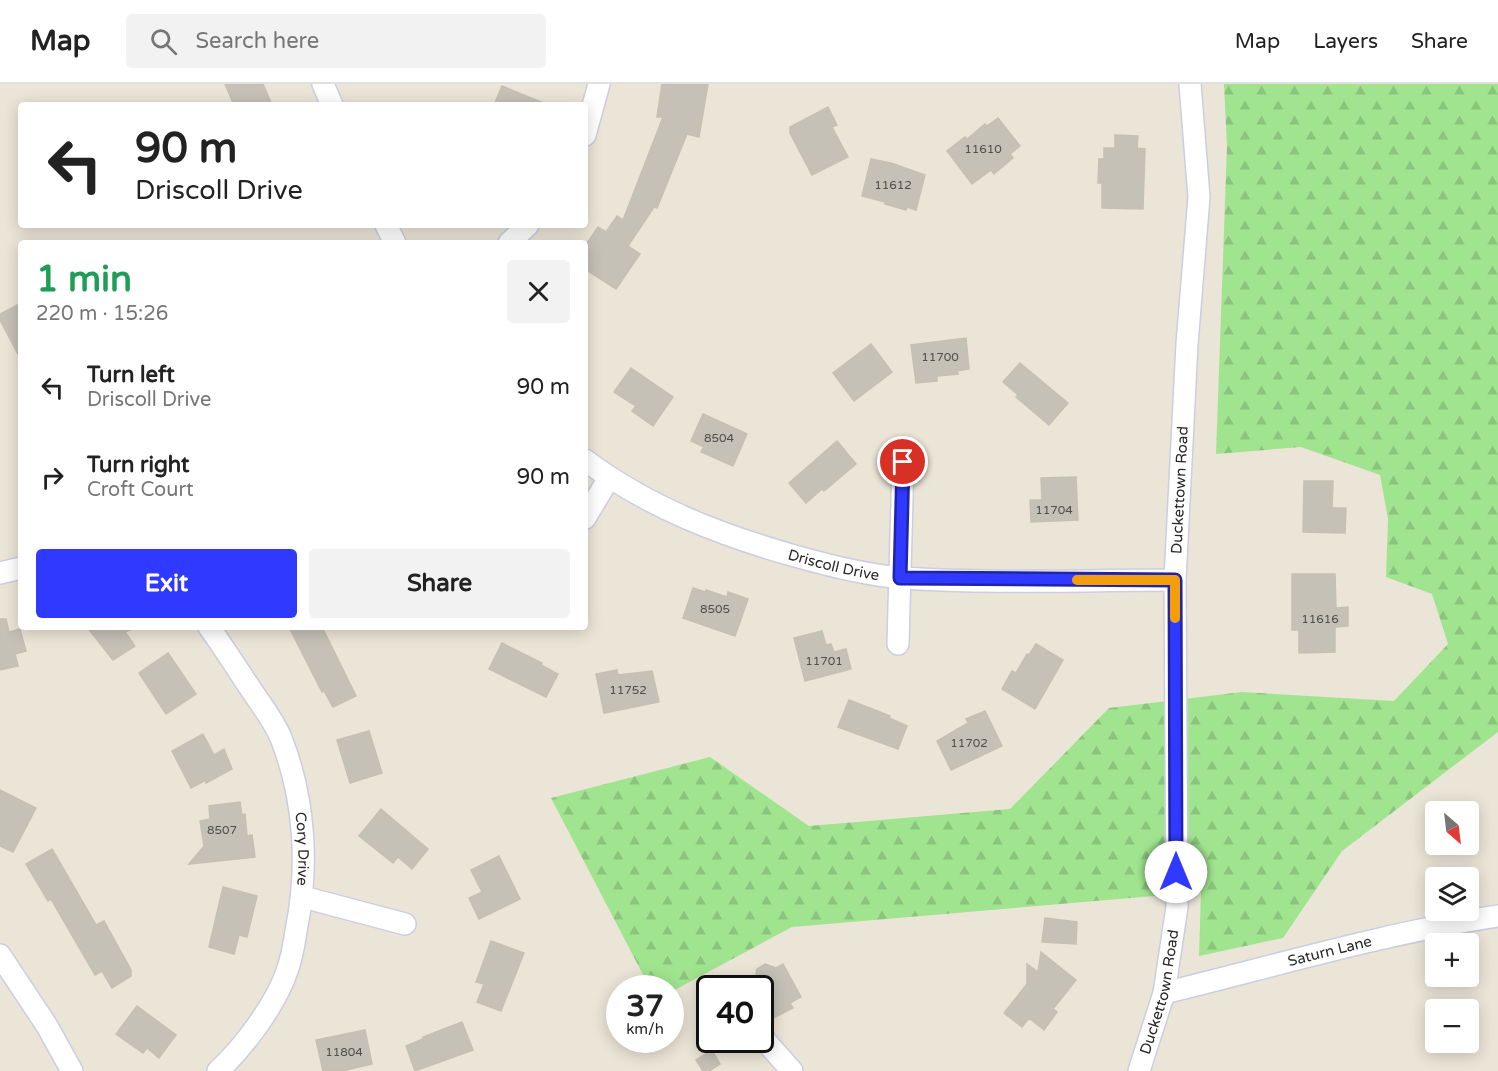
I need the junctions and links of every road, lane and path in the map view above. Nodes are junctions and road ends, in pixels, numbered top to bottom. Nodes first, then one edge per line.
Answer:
1 (323, 84) edge
2 (599, 84) edge
3 (1190, 84) edge
4 (331, 102) edge
5 (588, 124) edge
6 (525, 228) edge
7 (512, 240) edge
8 (588, 462) edge
9 (903, 462) dead end
10 (609, 478) junction
11 (588, 513) edge
12 (18, 569) edge
13 (0, 573) edge
14 (900, 578) junction
15 (1175, 580) junction
16 (211, 630) edge
17 (898, 644) dead end
18 (303, 897) junction
19 (1498, 916) edge
20 (405, 924) dead end
21 (0, 955) edge
22 (1164, 993) junction
23 (774, 1051) edge
24 (72, 1071) edge
25 (218, 1071) edge
26 (792, 1071) edge
27 (1139, 1071) edge

1 - 4 street
2 - 5 street
3 - 15 street, Duckettown Road
6 - 7 street
8 - 10 street, Driscoll Drive
9 - 14 street
10 - 11 street
10 - 14 street, Driscoll Drive
12 - 13 street
14 - 15 street, Driscoll Drive
14 - 17 street
15 - 22 street, Duckettown Road
16 - 18 street, Cory Drive
18 - 20 street
18 - 25 street, Cory Drive
19 - 22 street, Saturn Lane
21 - 24 street
22 - 27 street, Duckettown Road
23 - 26 street

